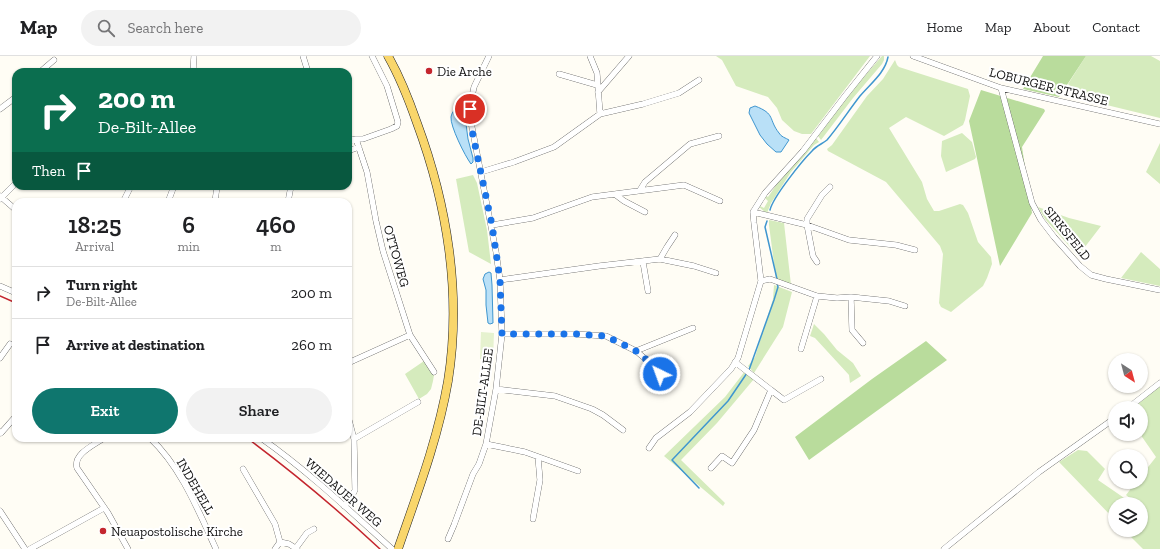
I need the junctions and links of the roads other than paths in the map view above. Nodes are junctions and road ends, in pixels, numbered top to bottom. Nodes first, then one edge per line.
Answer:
1 (194, 56) edge
2 (303, 56) edge
3 (372, 56) edge
4 (388, 56) edge
5 (489, 56) edge
6 (590, 56) edge
7 (629, 56) edge
8 (877, 56) edge
9 (913, 56) edge
10 (54, 60) dead end
11 (45, 68) edge
12 (193, 68) edge
13 (307, 68) edge
14 (559, 74) dead end
15 (699, 80) dead end
16 (598, 85) junction
17 (1001, 88) junction
18 (598, 92) junction
19 (12, 100) edge
20 (0, 109) edge
21 (600, 114) junction
22 (1160, 124) edge
23 (719, 136) dead end
24 (356, 139) junction
25 (352, 140) edge
26 (359, 148) junction
27 (352, 150) edge
28 (481, 172) junction
29 (12, 186) edge
30 (830, 187) dead end
31 (640, 190) junction
32 (616, 195) junction
33 (0, 197) edge
34 (720, 200) dead end
35 (12, 207) edge
36 (645, 212) dead end
37 (753, 212) junction
38 (492, 225) junction
39 (807, 225) junction
40 (675, 235) dead end
41 (915, 250) dead end
42 (660, 260) junction
43 (643, 262) junction
44 (817, 262) dead end
45 (716, 273) dead end
46 (500, 280) junction
47 (761, 281) junction
48 (0, 286) edge
49 (1160, 290) edge
50 (12, 291) edge
51 (648, 291) dead end
52 (817, 296) junction
53 (851, 297) junction
54 (905, 306) dead end
55 (693, 328) dead end
56 (502, 334) junction
57 (410, 335) junction
58 (862, 343) dead end
59 (10, 344) dead end
60 (802, 349) dead end
61 (636, 351) junction
62 (0, 358) edge
63 (352, 361) edge
64 (735, 362) junction
65 (434, 372) dead end
66 (660, 374) dead end
67 (821, 379) dead end
68 (1160, 383) edge
69 (496, 389) junction
70 (771, 390) junction
71 (1137, 401) edge
72 (418, 402) dead end
73 (12, 421) edge
74 (1108, 423) edge
75 (623, 430) dead end
76 (352, 431) edge
77 (0, 432) edge
78 (354, 439) junction
79 (98, 442) edge
80 (154, 442) edge
81 (267, 442) edge
82 (486, 444) junction
83 (649, 448) dead end
84 (538, 457) junction
85 (711, 468) dead end
86 (243, 469) dead end
87 (578, 471) dead end
88 (344, 506) junction
89 (104, 508) junction
90 (0, 511) edge
91 (533, 519) dead end
92 (314, 529) dead end
93 (448, 539) dead end
94 (280, 542) junction
95 (297, 548) edge
96 (25, 549) edge
97 (30, 549) edge
98 (128, 549) edge
99 (216, 549) edge
100 (275, 549) edge
101 (392, 549) edge
102 (398, 549) edge
103 (944, 549) edge

1 - 12 street
2 - 13 street
3 - 24 street
4 - 102 main road
5 - 28 street, DE-BILT-ALLEE
6 - 16 street
7 - 18 street
8 - 37 street
9 - 17 street, LOBURGER STRASSE
10 - 11 street
14 - 16 street
15 - 21 street
16 - 18 street
17 - 22 street, LOBURGER STRASSE
17 - 49 street, SIRKSFELD
18 - 21 street
19 - 20 street
21 - 28 street
23 - 31 street
24 - 25 street
24 - 26 street, OTTOWEG
26 - 27 street
26 - 57 street, OTTOWEG
28 - 38 street, DE-BILT-ALLEE
29 - 33 street
30 - 39 street
31 - 32 street
31 - 34 street
32 - 36 street
32 - 38 street
33 - 35 street
37 - 39 street
37 - 47 street
38 - 46 street, DE-BILT-ALLEE
39 - 41 street
39 - 44 street
40 - 42 street
42 - 43 street
42 - 45 street
43 - 46 street
43 - 51 street
46 - 56 street, DE-BILT-ALLEE
47 - 52 street
47 - 64 street
48 - 50 street
52 - 53 street
52 - 60 street
53 - 54 street
53 - 58 street
55 - 61 street
56 - 61 street
56 - 69 street, DE-BILT-ALLEE
57 - 63 street
57 - 65 street, OTTOWEG
59 - 62 street
61 - 66 street
64 - 70 street
64 - 83 street
67 - 70 street
68 - 71 street
69 - 75 street
69 - 82 street, DE-BILT-ALLEE
70 - 85 street
72 - 78 street
73 - 77 street
74 - 103 street
76 - 78 street
78 - 88 street
79 - 89 street
80 - 99 street, INDEHELL
81 - 88 street, WIEDAUER WEG
82 - 84 street
82 - 93 street, DE-BILT-ALLEE
84 - 87 street
84 - 91 street
86 - 94 street
88 - 101 street, WIEDAUER WEG
89 - 97 street
89 - 98 street
90 - 96 street
92 - 95 street
94 - 95 street
94 - 100 street

